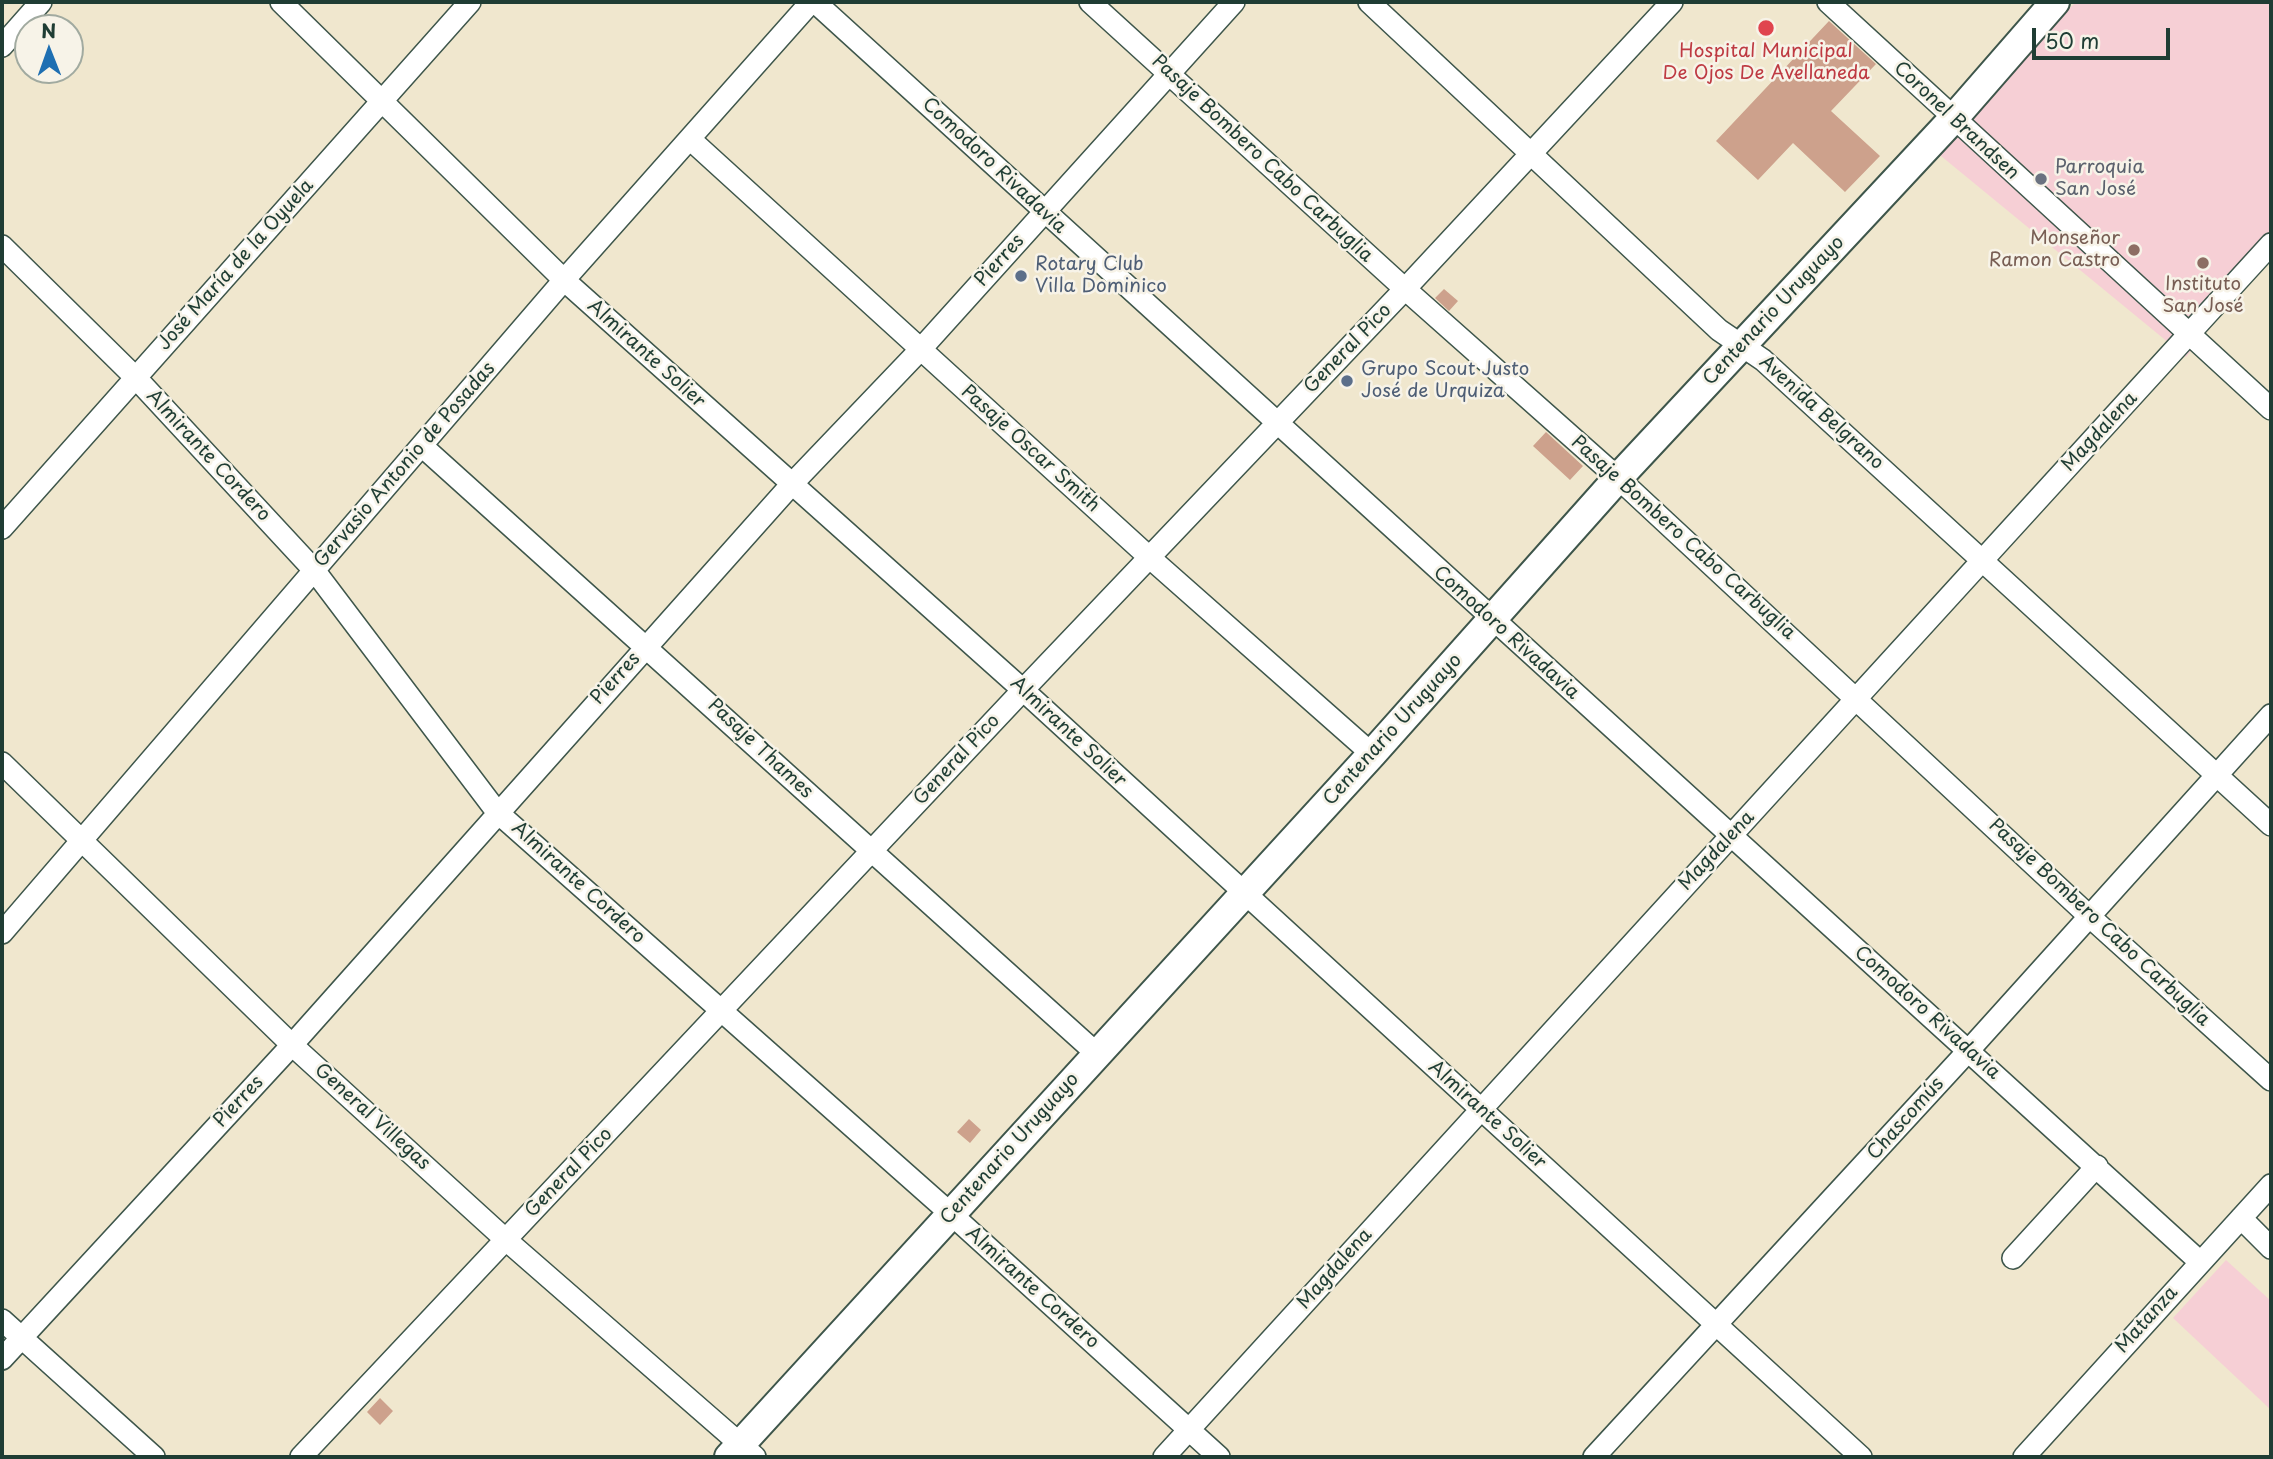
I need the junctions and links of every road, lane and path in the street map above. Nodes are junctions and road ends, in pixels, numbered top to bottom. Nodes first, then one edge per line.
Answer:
1 (41, 2) edge
2 (281, 2) edge
3 (470, 2) edge
4 (813, 2) edge
5 (1090, 2) edge
6 (1234, 2) edge
7 (1369, 2) edge
8 (1672, 2) edge
9 (1828, 2) edge
10 (2055, 2) edge
11 (2, 46) edge
12 (1168, 72) junction
13 (382, 101) junction
14 (1953, 119) junction
15 (691, 140) junction
16 (1528, 153) junction
17 (1044, 212) junction
18 (2271, 244) edge
19 (2, 246) edge
20 (564, 281) junction
21 (1405, 289) junction
22 (2188, 336) junction
23 (1742, 345) junction
24 (920, 350) junction
25 (136, 378) junction
26 (2271, 409) edge
27 (1276, 423) junction
28 (422, 446) junction
29 (1618, 478) junction
30 (791, 485) junction
31 (2, 528) edge
32 (1149, 557) junction
33 (1983, 558) junction
34 (314, 570) junction
35 (1492, 620) junction
36 (647, 645) junction
37 (1023, 690) junction
38 (1857, 698) junction
39 (2271, 715) edge
40 (1372, 754) junction
41 (2, 763) edge
42 (2217, 774) junction
43 (497, 811) junction
44 (2271, 825) edge
45 (1730, 837) junction
46 (81, 841) junction
47 (872, 851) junction
48 (1244, 894) junction
49 (2089, 916) junction
50 (2, 933) edge
51 (722, 1012) junction
52 (292, 1045) junction
53 (1969, 1050) junction
54 (1096, 1053) junction
55 (2271, 1080) edge
56 (1479, 1109) junction
57 (2097, 1166) junction
58 (2271, 1185) edge
59 (951, 1214) junction
60 (2241, 1218) junction
61 (505, 1239) junction
62 (2271, 1248) edge
63 (2013, 1258) dead end
64 (2199, 1261) junction
65 (2, 1320) edge
66 (1719, 1324) junction
67 (20, 1338) junction
68 (2, 1359) edge
69 (1189, 1430) junction
70 (741, 1453) edge
71 (154, 1457) edge
72 (301, 1457) edge
73 (1164, 1457) edge
74 (1219, 1457) edge
75 (1594, 1457) edge
76 (1861, 1457) edge
77 (2024, 1457) edge

1 - 11 street
2 - 13 street, Almirante Solier
3 - 13 street, José María de la Oyuela
4 - 15 street, Gervasio Antonio de Posadas
4 - 17 street, Comodoro Rivadavia
5 - 12 street, Pasaje Bombero Cabo Carbuglia
6 - 12 street, Pierres
7 - 16 street, Avenida Belgrano
8 - 16 street, General Pico
9 - 14 street, Coronel Brandsen
10 - 14 main road, Centenario Uruguayo
12 - 17 street, Pierres
12 - 21 street, Pasaje Bombero Cabo Carbuglia
13 - 20 street, Almirante Solier
13 - 25 street, José María de la Oyuela
14 - 22 street, Coronel Brandsen
14 - 23 main road, Centenario Uruguayo
15 - 20 street, Gervasio Antonio de Posadas
15 - 24 street, Pasaje Oscar Smith
16 - 21 street, General Pico
16 - 23 street, Avenida Belgrano
17 - 24 street, Pierres
17 - 27 street, Comodoro Rivadavia
18 - 22 street, Magdalena
19 - 25 street, Almirante Cordero
20 - 28 street, Gervasio Antonio de Posadas
20 - 30 street, Almirante Solier
21 - 27 street, General Pico
21 - 29 street, Pasaje Bombero Cabo Carbuglia
22 - 26 street, Coronel Brandsen
22 - 33 street, Magdalena
23 - 29 main road, Centenario Uruguayo
23 - 33 street, Avenida Belgrano
24 - 30 street, Pierres
24 - 32 street, Pasaje Oscar Smith
25 - 31 street, José María de la Oyuela
25 - 34 street, Almirante Cordero
27 - 32 street, General Pico
27 - 35 street, Comodoro Rivadavia
28 - 34 street, Gervasio Antonio de Posadas
28 - 36 street, Pasaje Thames
29 - 35 main road, Centenario Uruguayo
29 - 38 street, Pasaje Bombero Cabo Carbuglia
30 - 36 street, Pierres
30 - 37 street, Almirante Solier
32 - 37 street, General Pico
32 - 40 street, Pasaje Oscar Smith
33 - 38 street, Magdalena
33 - 42 street, Avenida Belgrano
34 - 43 street, Almirante Cordero
34 - 46 street, Gervasio Antonio de Posadas
35 - 40 main road, Centenario Uruguayo
35 - 45 street, Comodoro Rivadavia
36 - 43 street, Pierres
36 - 47 street, Pasaje Thames
37 - 47 street, General Pico
37 - 48 street, Almirante Solier
38 - 45 street, Magdalena
38 - 49 street, Pasaje Bombero Cabo Carbuglia
39 - 42 street, Chascomús
40 - 48 main road, Centenario Uruguayo
41 - 46 street, General Villegas
42 - 44 street, Avenida Belgrano
42 - 49 street, Chascomús
43 - 51 street, Almirante Cordero
43 - 52 street, Pierres
45 - 53 street, Comodoro Rivadavia
45 - 56 street, Magdalena
46 - 50 street, Gervasio Antonio de Posadas
46 - 52 street, General Villegas
47 - 51 street, General Pico
47 - 54 street, Pasaje Thames
48 - 54 main road, Centenario Uruguayo
48 - 56 street, Almirante Solier
49 - 53 street, Chascomús
49 - 55 street, Pasaje Bombero Cabo Carbuglia
51 - 59 street, Almirante Cordero
51 - 61 street, General Pico
52 - 61 street, General Villegas
52 - 67 street, Pierres
53 - 57 street, Comodoro Rivadavia
53 - 66 street, Chascomús
54 - 59 main road, Centenario Uruguayo
56 - 66 street, Almirante Solier
56 - 69 street, Magdalena
57 - 63 street
57 - 64 street, Comodoro Rivadavia
58 - 60 street, Matanza
59 - 69 street, Almirante Cordero
59 - 70 main road, Centenario Uruguayo
60 - 62 street
60 - 64 street, Matanza
61 - 70 street, General Villegas
61 - 72 street, General Pico
64 - 77 street, Matanza
65 - 67 street
66 - 75 street, Chascomús
66 - 76 street, Almirante Solier
67 - 68 street, Pierres
67 - 71 street
69 - 73 street, Magdalena
69 - 74 street, Almirante Cordero

